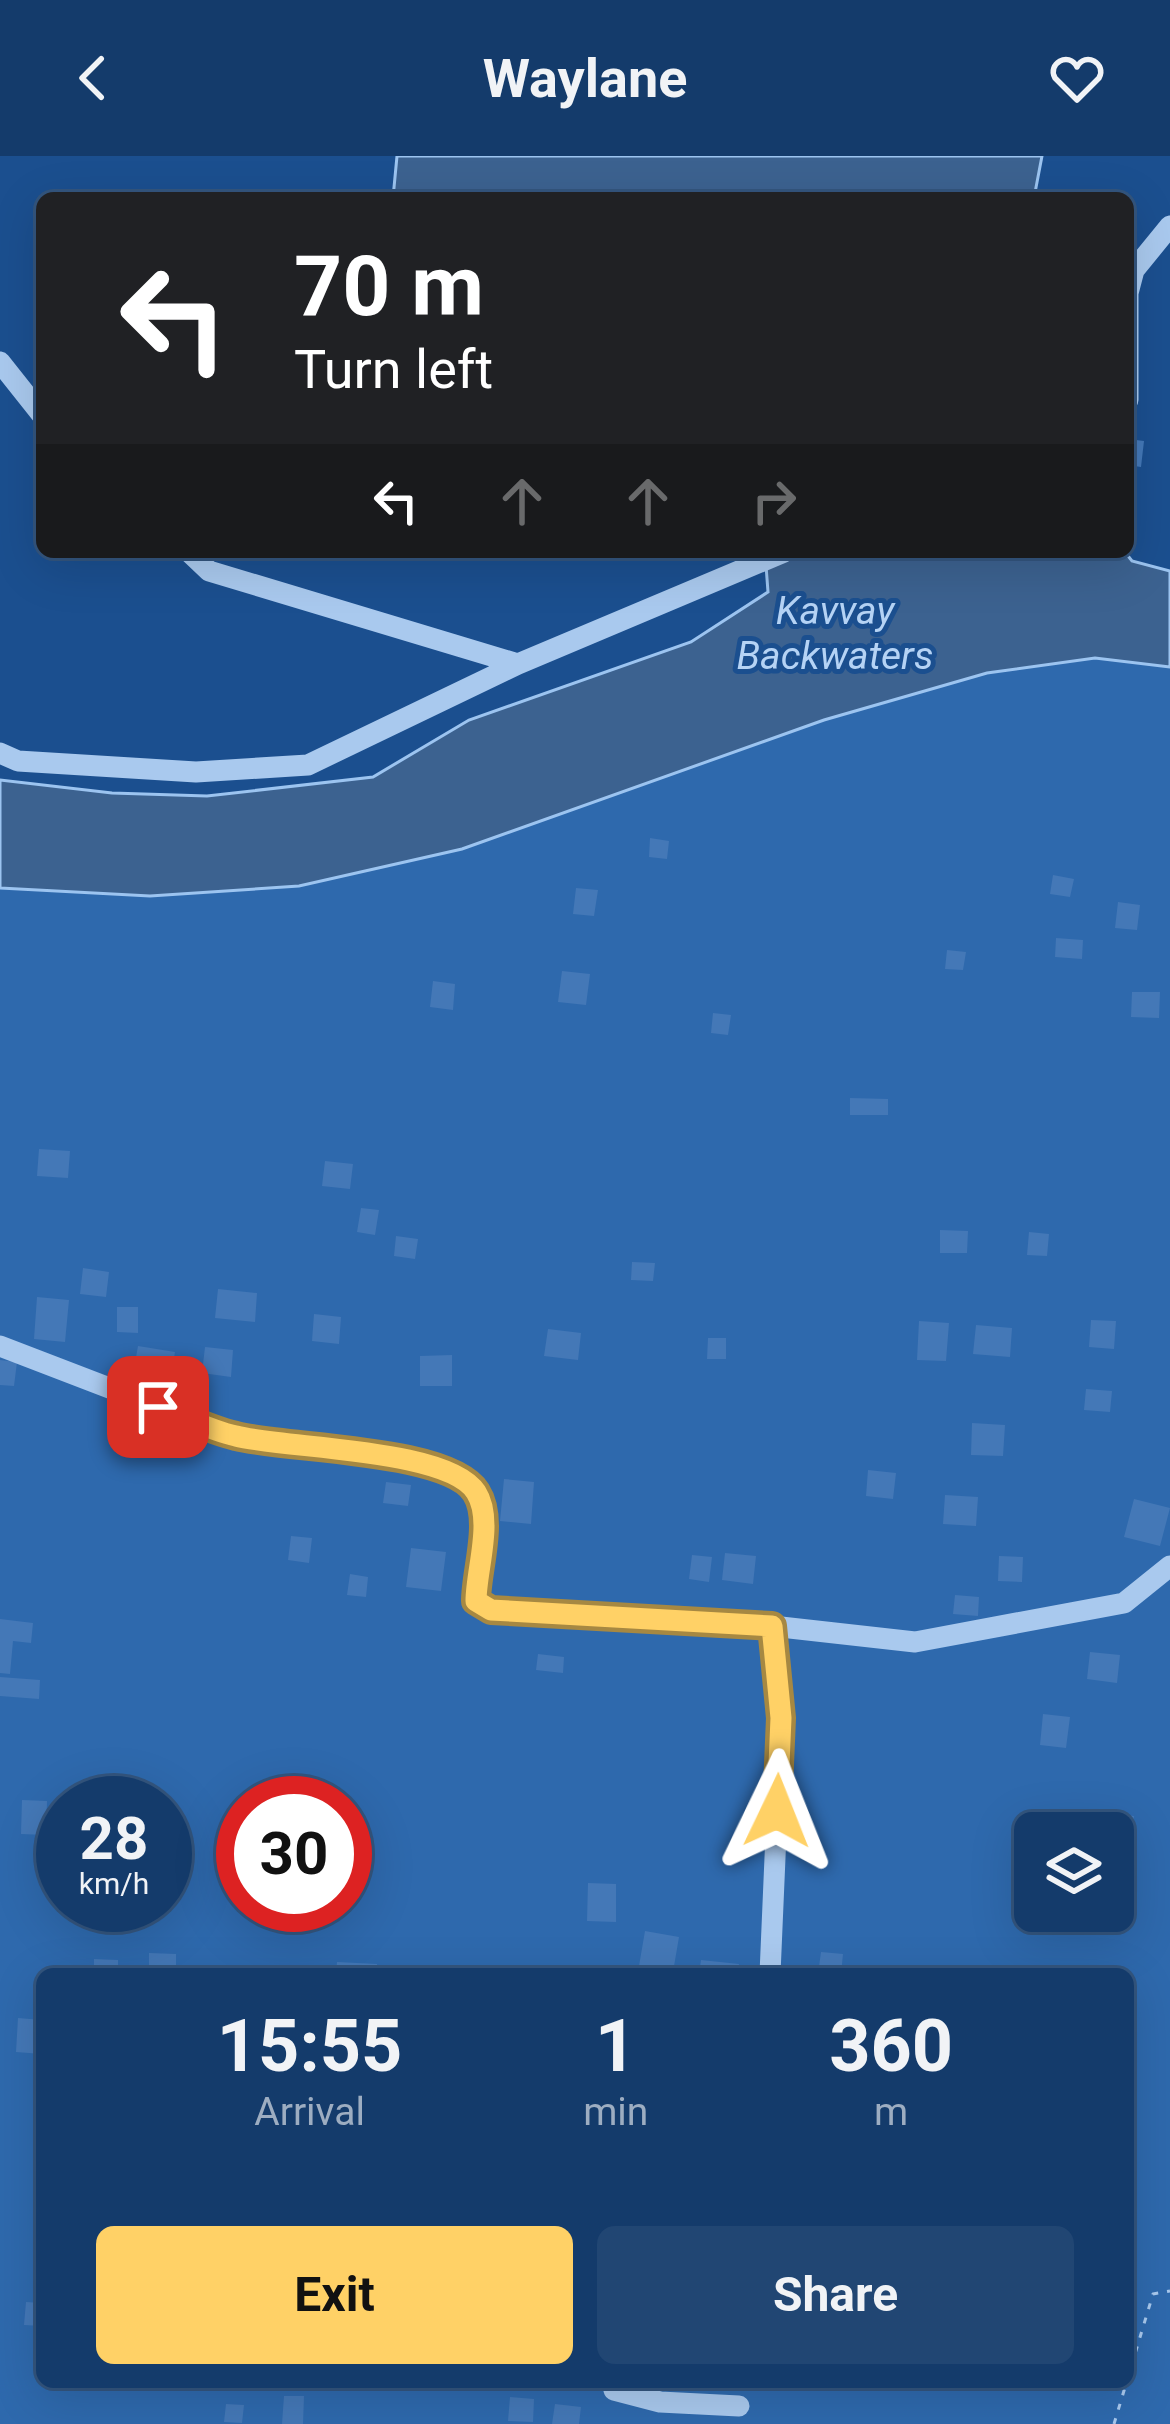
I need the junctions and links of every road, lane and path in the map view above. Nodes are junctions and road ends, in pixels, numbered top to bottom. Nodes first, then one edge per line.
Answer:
1 (1170, 226) edge
2 (1134, 277) edge
3 (0, 362) edge
4 (36, 407) edge
5 (195, 558) edge
6 (770, 558) edge
7 (518, 664) junction
8 (0, 753) edge
9 (0, 1346) edge
10 (1170, 1566) edge
11 (772, 1626) junction
12 (770, 1968) edge
13 (1170, 2291) edge
14 (1134, 2357) edge
15 (614, 2388) edge
16 (1125, 2388) edge
17 (739, 2406) dead end
18 (1114, 2424) edge

1 - 2 street
3 - 4 street
5 - 7 street
6 - 7 street
7 - 8 street
9 - 11 street
10 - 11 street
11 - 12 street
13 - 14 path
15 - 17 street
16 - 18 path

